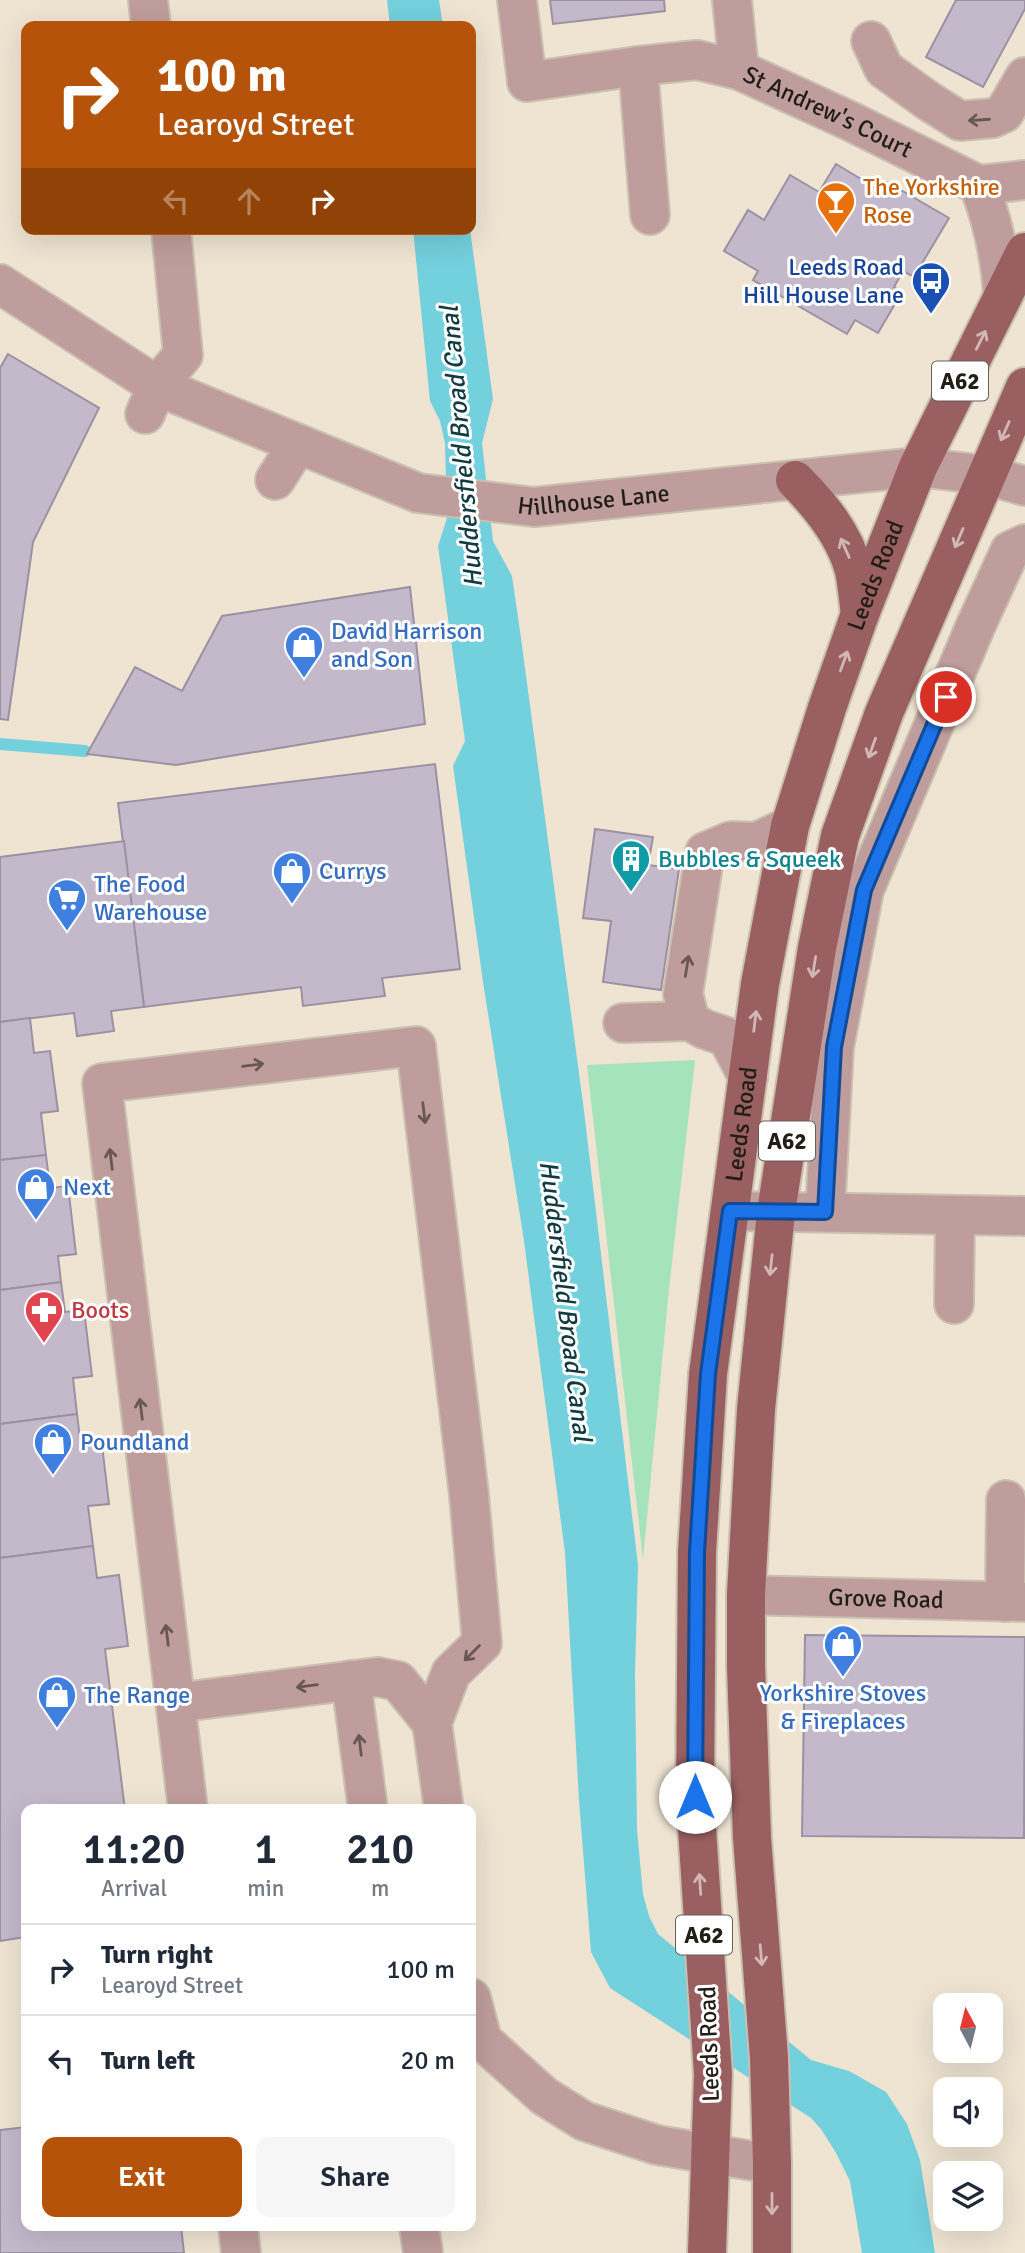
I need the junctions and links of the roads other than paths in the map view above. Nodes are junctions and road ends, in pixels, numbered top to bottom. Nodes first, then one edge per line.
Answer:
1 (148, 0) edge
2 (517, 0) edge
3 (733, 0) edge
4 (150, 21) edge
5 (871, 41) dead end
6 (638, 66) junction
7 (739, 70) junction
8 (1025, 77) edge
9 (1025, 180) edge
10 (979, 185) junction
11 (649, 215) dead end
12 (172, 235) edge
13 (1025, 252) edge
14 (0, 285) edge
15 (1003, 296) junction
16 (1025, 387) edge
17 (151, 400) junction
18 (298, 444) junction
19 (918, 467) junction
20 (986, 475) junction
21 (275, 480) dead end
22 (796, 480) junction
23 (1025, 486) edge
24 (1025, 544) edge
25 (860, 614) junction
26 (790, 826) junction
27 (690, 1021) junction
28 (624, 1023) dead end
29 (748, 1077) junction
30 (730, 1211) junction
31 (776, 1212) junction
32 (825, 1212) junction
33 (955, 1215) junction
34 (1025, 1216) edge
35 (954, 1304) dead end
36 (1006, 1500) dead end
37 (747, 1595) junction
38 (1015, 1602) edge
39 (352, 1680) junction
40 (175, 1703) junction
41 (432, 1723) junction
42 (187, 1804) edge
43 (367, 1804) edge
44 (442, 1804) edge
45 (476, 2017) edge
46 (711, 2154) junction
47 (772, 2164) junction
48 (239, 2231) edge
49 (420, 2231) edge
50 (241, 2253) edge
51 (422, 2253) edge
52 (707, 2253) edge
53 (772, 2253) edge

1 - 4 street
2 - 6 street
3 - 7 street, St Andrew's Court
8 -> 5 street
6 - 7 street
6 - 11 street
7 - 10 street, St Andrew's Court
9 - 10 street
10 - 15 street
12 - 17 street
13 - 15 main road, Leeds Road / A62
14 - 17 street, Hillhouse Lane
19 -> 15 main road, Leeds Road / A62
16 -> 20 main road, Leeds Road / A62
17 - 18 street, Hillhouse Lane
18 - 21 street
18 - 22 street, Hillhouse Lane
19 - 20 street, Hillhouse Lane
19 - 22 street, Hillhouse Lane
19 - 25 main road, Leeds Road / A62
20 - 23 street, Hillhouse Lane
20 -> 31 main road, Leeds Road / A62
25 -> 22 main road
24 - 32 street
26 -> 25 main road, Leeds Road / A62
27 -> 26 street
29 -> 26 main road, Leeds Road / A62
27 - 28 street
27 - 29 street
29 - 30 main road, Leeds Road / A62
30 - 31 street
46 -> 30 main road, Leeds Road / A62
31 - 32 street
31 -> 37 main road, Leeds Road / A62
32 - 33 street
33 - 34 street
33 - 35 street
36 - 38 street
37 - 38 street, Grove Road
37 -> 47 main road, Leeds Road / A62
39 -> 40 street
39 - 41 street
43 -> 39 street
40 -> 41 street
40 - 42 street
41 - 44 street
45 - 46 street
46 - 47 street
46 - 52 main road, Leeds Road
47 -> 53 main road, Leeds Road / A62
48 - 50 street
49 - 51 street

